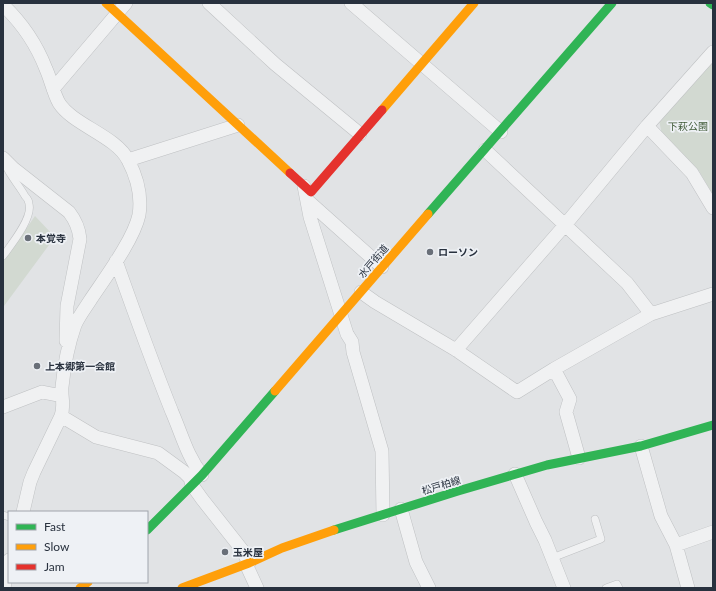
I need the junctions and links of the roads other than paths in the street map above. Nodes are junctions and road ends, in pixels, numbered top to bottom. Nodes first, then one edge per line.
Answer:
1 (106, 3) edge
2 (126, 3) edge
3 (209, 3) edge
4 (351, 3) edge
5 (612, 3) edge
6 (710, 3) edge
7 (470, 4) edge
8 (3, 5) edge
9 (713, 5) edge
10 (118, 14) junction
11 (713, 52) edge
12 (422, 65) junction
13 (53, 89) junction
14 (238, 125) junction
15 (647, 126) junction
16 (500, 132) junction
17 (360, 134) junction
18 (485, 150) junction
19 (3, 159) edge
20 (128, 160) junction
21 (304, 186) junction
22 (307, 200) junction
23 (713, 208) edge
24 (565, 226) junction
25 (3, 256) edge
26 (116, 261) junction
27 (382, 267) junction
28 (361, 292) junction
29 (713, 294) edge
30 (342, 314) junction
31 (651, 314) junction
32 (456, 350) junction
33 (65, 360) junction
34 (554, 370) junction
35 (62, 396) junction
36 (3, 407) edge
37 (61, 416) junction
38 (713, 425) edge
39 (641, 446) junction
40 (579, 458) junction
41 (515, 474) junction
42 (202, 475) junction
43 (192, 486) junction
44 (400, 509) junction
45 (23, 511) edge
46 (383, 515) junction
47 (595, 519) dead end
48 (148, 529) edge
49 (713, 532) edge
50 (676, 545) junction
51 (552, 558) junction
52 (247, 563) junction
53 (8, 566) edge
54 (4, 588) edge
55 (182, 588) edge
56 (257, 588) edge
57 (429, 588) edge
58 (564, 588) edge
59 (606, 588) edge
60 (618, 588) edge
61 (688, 588) edge

1 - 10 main road
2 - 10 street
3 - 17 street
4 - 12 street
5 - 16 main road, 水戸街道
6 - 9 main road
7 - 12 main road
8 - 13 street
10 - 13 street
10 - 14 main road
11 - 15 street
12 - 16 street
12 - 17 main road
13 - 20 street
14 - 20 street
14 - 21 main road
15 - 23 street
15 - 24 street
16 - 18 main road, 水戸街道
17 - 21 main road
18 - 24 street
18 - 27 main road, 水戸街道
19 - 25 lane
19 - 33 street
20 - 26 street
21 - 22 street
22 - 27 street
22 - 30 street
24 - 31 street
24 - 32 street
26 - 33 street
26 - 42 street
27 - 28 main road, 水戸街道
28 - 30 main road, 水戸街道
28 - 32 street
29 - 31 street
30 - 42 main road, 水戸街道
30 - 46 street
31 - 34 street
32 - 34 street
33 - 35 street
34 - 40 street
35 - 36 street
35 - 37 street
37 - 43 street
37 - 45 street
38 - 39 main road, 松戸柏線
39 - 40 main road, 松戸柏線
39 - 50 street
40 - 41 main road, 松戸柏線
41 - 44 main road, 松戸柏線
41 - 51 street
42 - 43 main road, 水戸街道
43 - 48 main road, 水戸街道
43 - 52 street
44 - 46 main road, 松戸柏線
44 - 57 street
46 - 52 main road, 松戸柏線
47 - 51 lane
49 - 50 street
50 - 61 street
51 - 58 street
52 - 55 main road, 松戸柏線
52 - 56 street
53 - 54 street
59 - 60 lane

